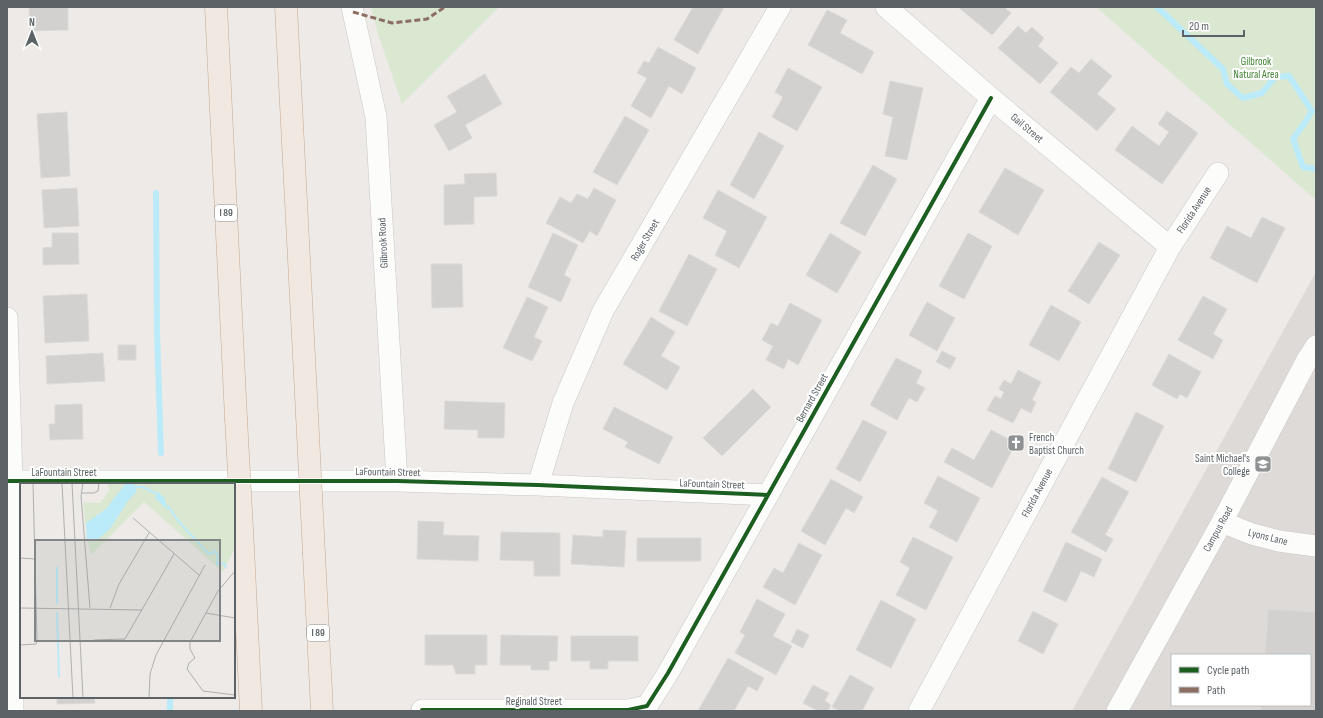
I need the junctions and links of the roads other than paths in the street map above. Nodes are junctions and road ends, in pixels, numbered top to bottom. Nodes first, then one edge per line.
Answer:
1 (216, 7) edge
2 (286, 7) edge
3 (352, 7) edge
4 (780, 7) edge
5 (886, 7) edge
6 (991, 98) junction
7 (1218, 173) dead end
8 (1170, 247) junction
9 (7, 318) edge
10 (1316, 346) edge
11 (10, 481) edge
12 (397, 481) junction
13 (538, 485) junction
14 (768, 495) junction
15 (1222, 522) junction
16 (1316, 546) edge
17 (646, 706) joint
18 (422, 710) dead end
19 (13, 711) edge
20 (251, 711) edge
21 (322, 711) edge
22 (920, 711) edge
23 (1117, 711) edge

1 - 20 highway, I 89, bridge
2 - 21 highway, I 89, bridge
3 - 12 street, Gilbrook Road
4 - 13 street, Roger Street
5 - 6 street, Gail Street
6 - 8 street, Gail Street
6 - 14 street, Bernard Street
7 - 8 street, Florida Avenue
8 - 22 street, Florida Avenue
9 - 11 street
10 - 15 street, Campus Road
11 - 12 street, LaFountain Street
11 - 19 street
12 - 13 street, LaFountain Street
13 - 14 street, LaFountain Street
14 - 17 street, Bernard Street
15 - 16 street, Lyons Lane
15 - 23 street, Campus Road
17 - 18 street, Reginald Street

